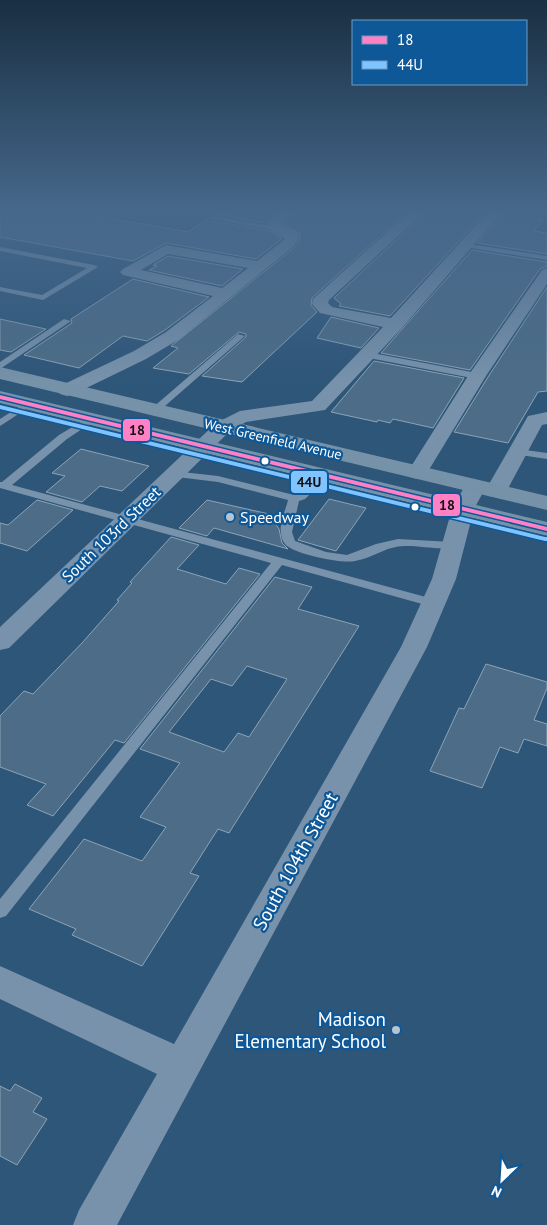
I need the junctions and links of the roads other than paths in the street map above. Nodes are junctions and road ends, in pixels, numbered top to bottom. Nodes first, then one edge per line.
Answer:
1 (92, 268) edge
2 (134, 268) edge
3 (257, 268) edge
4 (355, 268) edge
5 (445, 268) edge
6 (547, 273) edge
7 (0, 289) edge
8 (226, 294) junction
9 (67, 321) dead end
10 (396, 324) junction
11 (241, 336) dead end
12 (368, 355) junction
13 (0, 366) edge
14 (0, 373) edge
15 (477, 376) junction
16 (67, 390) junction
17 (0, 397) edge
18 (28, 404) junction
19 (154, 411) junction
20 (547, 418) edge
21 (91, 419) junction
22 (0, 423) edge
23 (223, 427) junction
24 (202, 446) junction
25 (518, 452) junction
26 (547, 456) edge
27 (417, 473) junction
28 (173, 474) junction
29 (324, 475) junction
30 (2, 485) edge
31 (478, 496) junction
32 (294, 498) junction
33 (547, 503) edge
34 (126, 519) junction
35 (547, 529) edge
36 (452, 545) junction
37 (279, 561) junction
38 (433, 603) junction
39 (0, 642) edge
40 (0, 911) edge
41 (0, 982) edge
42 (181, 1066) junction
43 (94, 1225) edge

1 - 7 lane
2 - 8 street
3 - 8 street
4 - 10 street
5 - 10 street, South 103rd Street
6 - 15 street
8 - 16 street
9 - 13 lane
10 - 12 street, South 103rd Street
11 - 19 lane
12 - 15 lane
12 - 23 street, South 103rd Street
14 - 16 main road, West Greenfield Avenue
15 - 27 street
16 - 19 main road, West Greenfield Avenue
17 - 18 main road, West Greenfield Avenue
18 - 21 main road, West Greenfield Avenue
18 - 22 lane
19 - 23 main road, West Greenfield Avenue
20 - 25 street, South 104th Street
21 - 24 main road, West Greenfield Avenue
21 - 30 lane
23 - 24 street, South 103rd Street
23 - 27 main road, West Greenfield Avenue
24 - 28 street, South 103rd Street
24 - 29 main road, West Greenfield Avenue
25 - 26 lane
25 - 31 street, South 104th Street
27 - 31 main road, West Greenfield Avenue
28 - 32 lane
28 - 34 street, South 103rd Street
29 - 31 main road, West Greenfield Avenue
29 - 32 lane
30 - 34 lane
31 - 33 main road, West Greenfield Avenue
31 - 35 main road, West Greenfield Avenue
31 - 36 street, South 104th Street
32 - 36 lane
34 - 37 lane
34 - 39 street, South 103rd Street
36 - 38 street, South 104th Street
37 - 38 lane
37 - 40 lane
38 - 42 street, South 104th Street
41 - 42 street
42 - 43 street, South 104th Street

